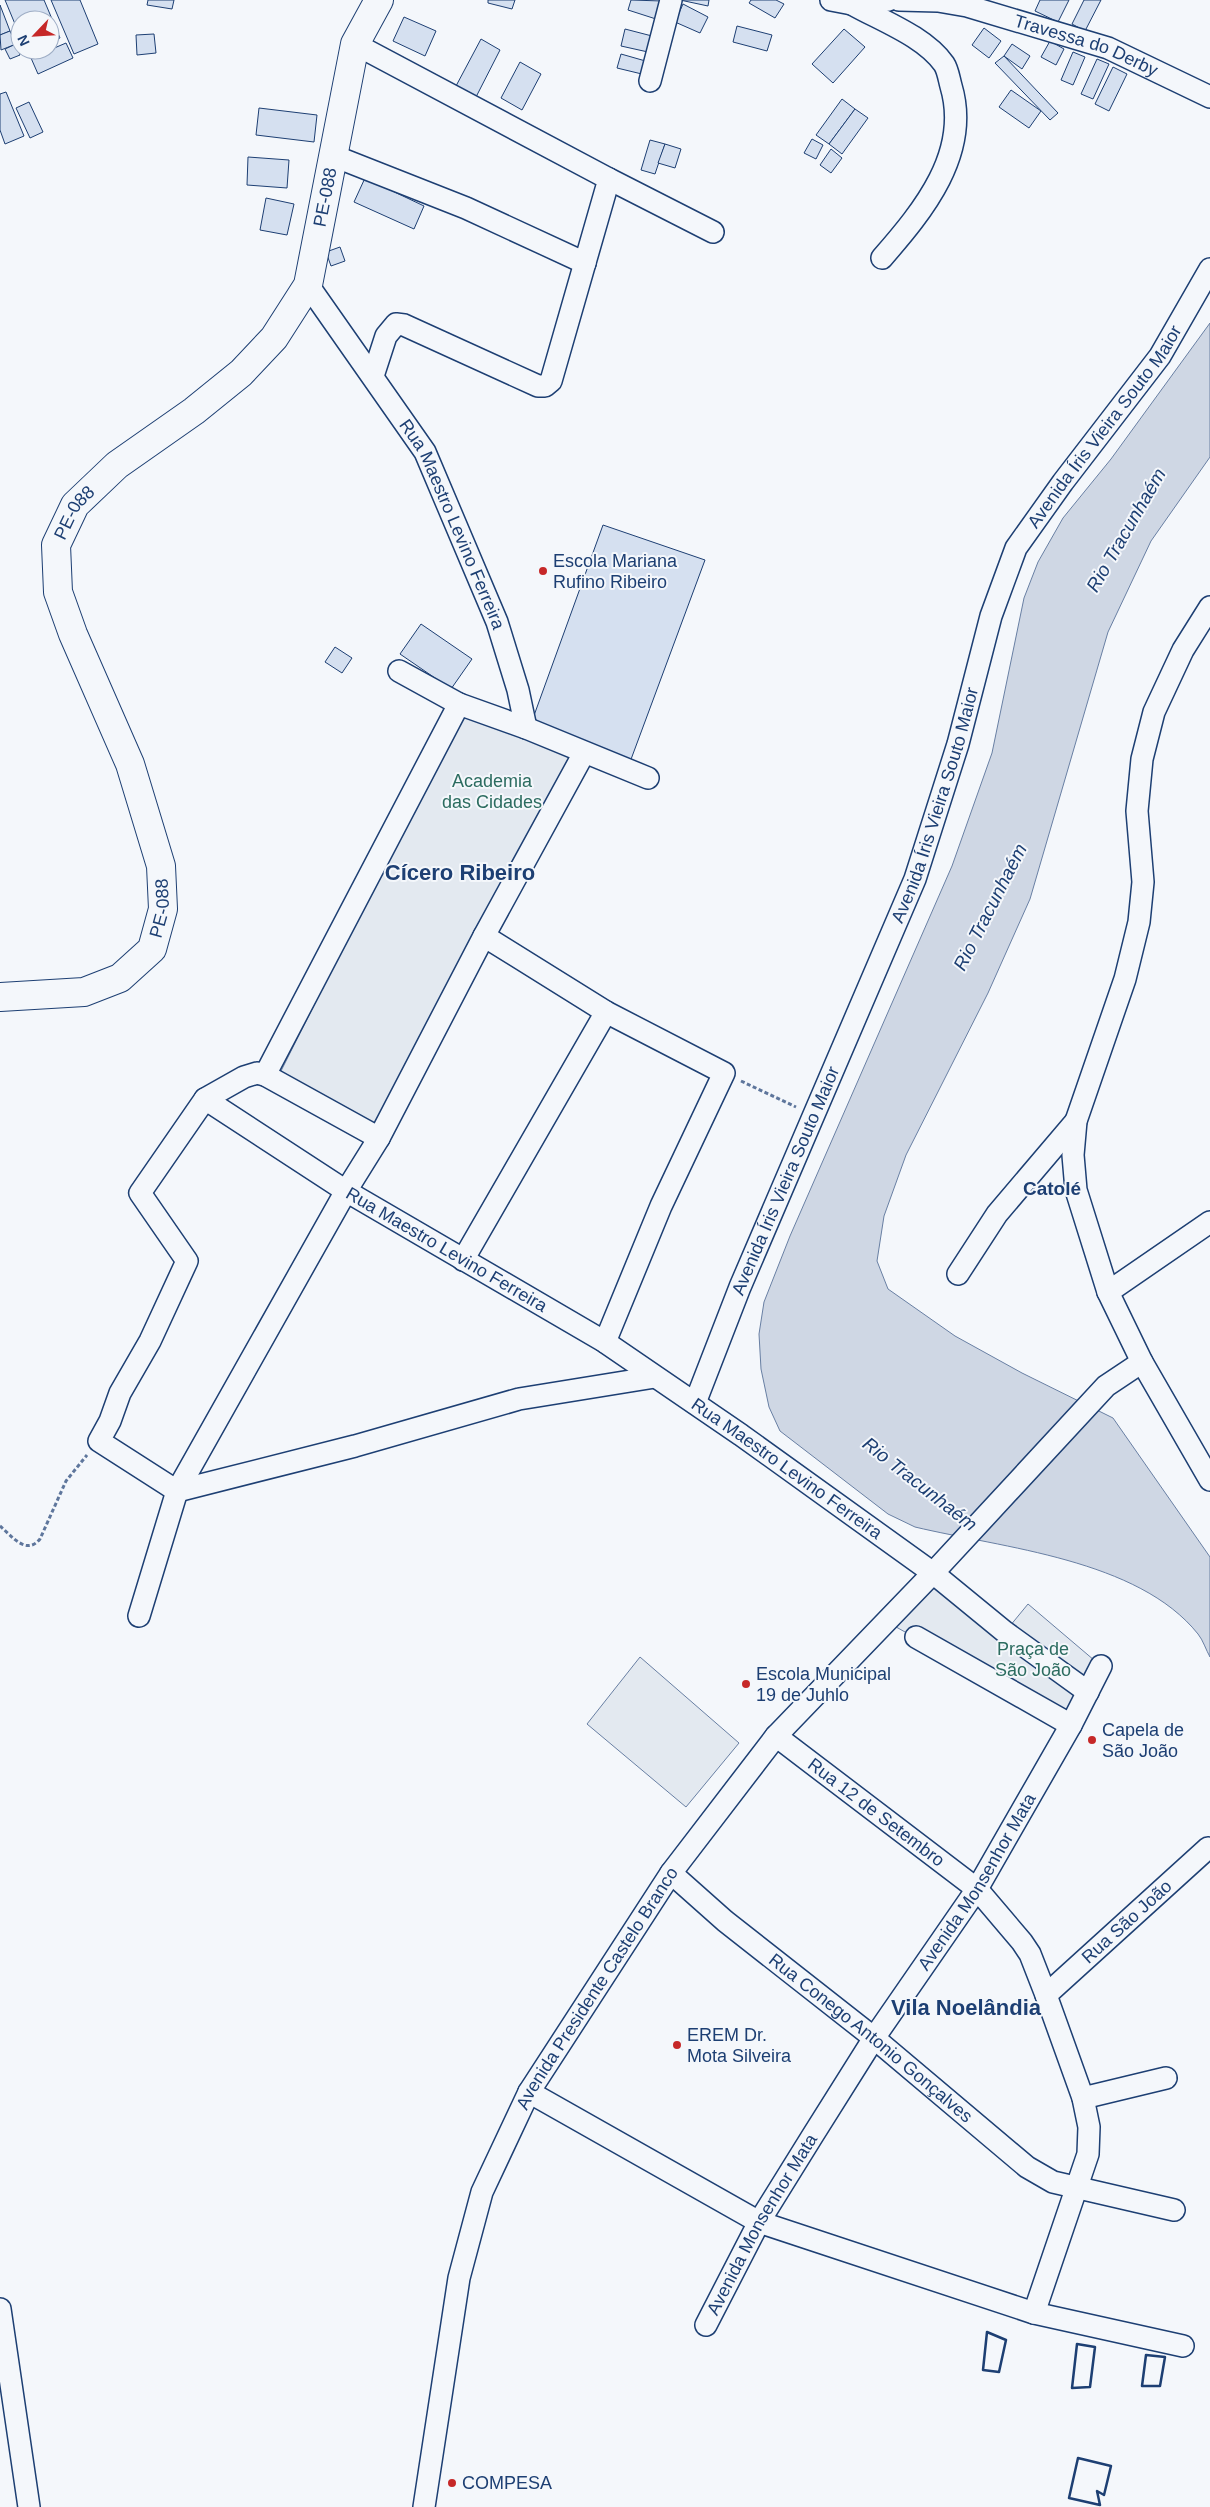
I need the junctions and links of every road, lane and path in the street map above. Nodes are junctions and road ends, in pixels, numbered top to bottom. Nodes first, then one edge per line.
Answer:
1 (379, 0) edge
2 (670, 0) edge
3 (831, 0) edge
4 (889, 0) edge
5 (899, 0) edge
6 (852, 4) junction
7 (355, 44) junction
8 (650, 82) dead end
9 (1210, 97) edge
10 (334, 156) junction
11 (608, 179) junction
12 (713, 232) dead end
13 (882, 258) dead end
14 (585, 263) junction
15 (1210, 269) edge
16 (308, 285) junction
17 (373, 376) junction
18 (1210, 607) edge
19 (399, 671) dead end
20 (459, 704) junction
21 (526, 728) junction
22 (584, 754) junction
23 (648, 778) dead end
24 (484, 936) junction
25 (0, 997) edge
26 (606, 1012) junction
27 (724, 1073) junction
28 (265, 1075) junction
29 (205, 1099) junction
30 (814, 1116) junction
31 (1076, 1121) junction
32 (379, 1138) junction
33 (346, 1191) junction
34 (1210, 1222) edge
35 (463, 1260) junction
36 (958, 1274) dead end
37 (1108, 1292) junction
38 (605, 1342) junction
39 (1142, 1362) junction
40 (655, 1377) junction
41 (695, 1404) junction
42 (99, 1441) junction
43 (1210, 1480) edge
44 (177, 1491) junction
45 (0, 1526) edge
46 (939, 1566) junction
47 (139, 1616) dead end
48 (916, 1637) dead end
49 (1101, 1666) dead end
50 (1088, 1692) junction
51 (1071, 1725) junction
52 (776, 1736) junction
53 (1208, 1848) dead end
54 (670, 1872) junction
55 (977, 1889) junction
56 (1046, 1995) junction
57 (874, 2038) junction
58 (1166, 2078) dead end
59 (530, 2092) junction
60 (1083, 2098) junction
61 (1077, 2189) junction
62 (1174, 2210) dead end
63 (759, 2222) junction
64 (0, 2309) edge
65 (1034, 2313) junction
66 (706, 2325) dead end
67 (1183, 2346) dead end
68 (29, 2507) edge
69 (424, 2507) edge

1 - 7 main road, PE-088
2 - 8 street
3 - 6 street
4 - 6 street
5 - 9 street, Travessa do Derby
6 - 13 street
7 - 10 main road, PE-088
7 - 11 street
10 - 14 street
10 - 16 main road, PE-088
11 - 12 street
11 - 14 street
14 - 17 street
15 - 30 street, Avenida Íris Vieira Souto Maior
16 - 17 street, Rua Maestro Levino Ferreira
16 - 25 main road, PE-088
17 - 21 street, Rua Maestro Levino Ferreira
18 - 31 street
19 - 20 street
20 - 21 street
20 - 28 street
21 - 22 street
22 - 23 street
22 - 24 street, Rua Maestro Levino Ferreira
24 - 26 street
24 - 32 street, Rua Maestro Levino Ferreira
26 - 27 street
26 - 35 street
27 - 30 path
27 - 38 street
28 - 29 street
28 - 32 street
29 - 33 street
29 - 42 street
30 - 41 street, Avenida Íris Vieira Souto Maior
31 - 36 street
31 - 37 street
32 - 33 street, Rua Maestro Levino Ferreira
33 - 35 street, Rua Maestro Levino Ferreira
33 - 44 street
34 - 37 street
35 - 38 street, Rua Maestro Levino Ferreira
37 - 39 street
38 - 40 street, Rua Maestro Levino Ferreira
39 - 43 street
39 - 46 street, Avenida Presidente Castelo Branco
40 - 41 street, Rua Maestro Levino Ferreira
40 - 44 street
41 - 46 street, Rua Maestro Levino Ferreira
42 - 44 street
42 - 45 path
44 - 47 street
46 - 50 street, Rua Maestro Levino Ferreira
46 - 52 street, Avenida Presidente Castelo Branco
48 - 51 street
49 - 50 street, Avenida Monsenhor Mata
50 - 51 street, Avenida Monsenhor Mata
51 - 55 street, Avenida Monsenhor Mata
52 - 54 street, Avenida Presidente Castelo Branco
52 - 55 street, Rua 12 de Setembro
53 - 56 street, Rua São João
54 - 57 street, Rua Conego Antonio Gonçalves
54 - 59 street, Avenida Presidente Castelo Branco
55 - 56 street, Rua 12 de Setembro
55 - 57 street, Avenida Monsenhor Mata
56 - 60 street, Rua 12 de Setembro
57 - 61 street, Rua Conego Antonio Gonçalves
57 - 63 street, Avenida Monsenhor Mata
58 - 60 street
59 - 63 street
59 - 69 street, Avenida Presidente Castelo Branco
60 - 61 street, Rua 12 de Setembro
61 - 62 street, Rua Conego Antonio Gonçalves
61 - 65 street, Rua 12 de Setembro
63 - 65 street
63 - 66 street, Avenida Monsenhor Mata
64 - 68 street
65 - 67 street

